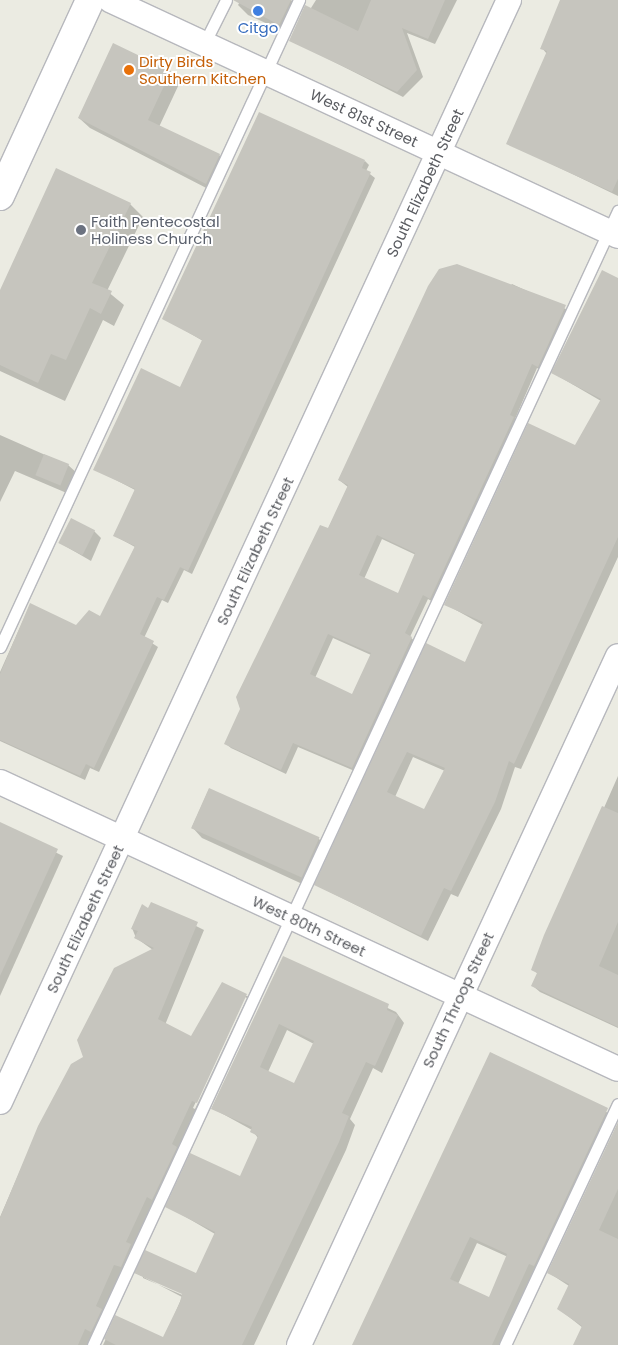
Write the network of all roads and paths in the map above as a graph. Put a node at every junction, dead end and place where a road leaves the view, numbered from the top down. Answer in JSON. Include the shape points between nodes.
{"nodes":[{"id":1,"x":90,"y":0,"type":"edge"},
{"id":2,"x":110,"y":0,"type":"edge"},
{"id":3,"x":226,"y":0,"type":"edge"},
{"id":4,"x":299,"y":0,"type":"edge"},
{"id":5,"x":509,"y":0,"type":"edge"},
{"id":6,"x":204,"y":44,"type":"junction"},
{"id":7,"x":266,"y":72,"type":"junction"},
{"id":8,"x":439,"y":153,"type":"junction"},
{"id":9,"x":0,"y":196,"type":"edge"},
{"id":10,"x":615,"y":226,"type":"edge"},
{"id":11,"x":0,"y":647,"type":"edge"},
{"id":12,"x":618,"y":656,"type":"edge"},
{"id":13,"x":0,"y":782,"type":"edge"},
{"id":14,"x":122,"y":839,"type":"junction"},
{"id":15,"x":291,"y":918,"type":"junction"},
{"id":16,"x":460,"y":996,"type":"junction"},
{"id":17,"x":618,"y":1070,"type":"edge"},
{"id":18,"x":0,"y":1102,"type":"edge"},
{"id":19,"x":618,"y":1104,"type":"edge"},
{"id":20,"x":93,"y":1345,"type":"edge"},
{"id":21,"x":299,"y":1345,"type":"edge"},
{"id":22,"x":505,"y":1345,"type":"edge"}],
"edges":[{"from":1,"to":9,"type":"street"},
{"from":2,"to":6,"type":"street","name":"West 81st Street"},
{"from":3,"to":6,"type":"lane"},
{"from":4,"to":7,"type":"lane"},
{"from":5,"to":8,"type":"street","name":"South Elizabeth Street"},
{"from":6,"to":7,"type":"street","name":"West 81st Street"},
{"from":7,"to":8,"type":"street","name":"West 81st Street"},
{"from":7,"to":11,"type":"lane"},
{"from":8,"to":10,"type":"street","name":"West 81st Street"},
{"from":8,"to":14,"type":"street","name":"South Elizabeth Street"},
{"from":10,"to":15,"type":"lane"},
{"from":12,"to":16,"type":"street","name":"South Throop Street"},
{"from":13,"to":14,"type":"street","name":"West 80th Street"},
{"from":14,"to":15,"type":"street","name":"West 80th Street"},
{"from":14,"to":18,"type":"street","name":"South Elizabeth Street"},
{"from":15,"to":16,"type":"street","name":"West 80th Street"},
{"from":15,"to":20,"type":"lane"},
{"from":16,"to":17,"type":"street","name":"West 80th Street"},
{"from":16,"to":21,"type":"street","name":"South Throop Street"},
{"from":19,"to":22,"type":"lane"}]}
